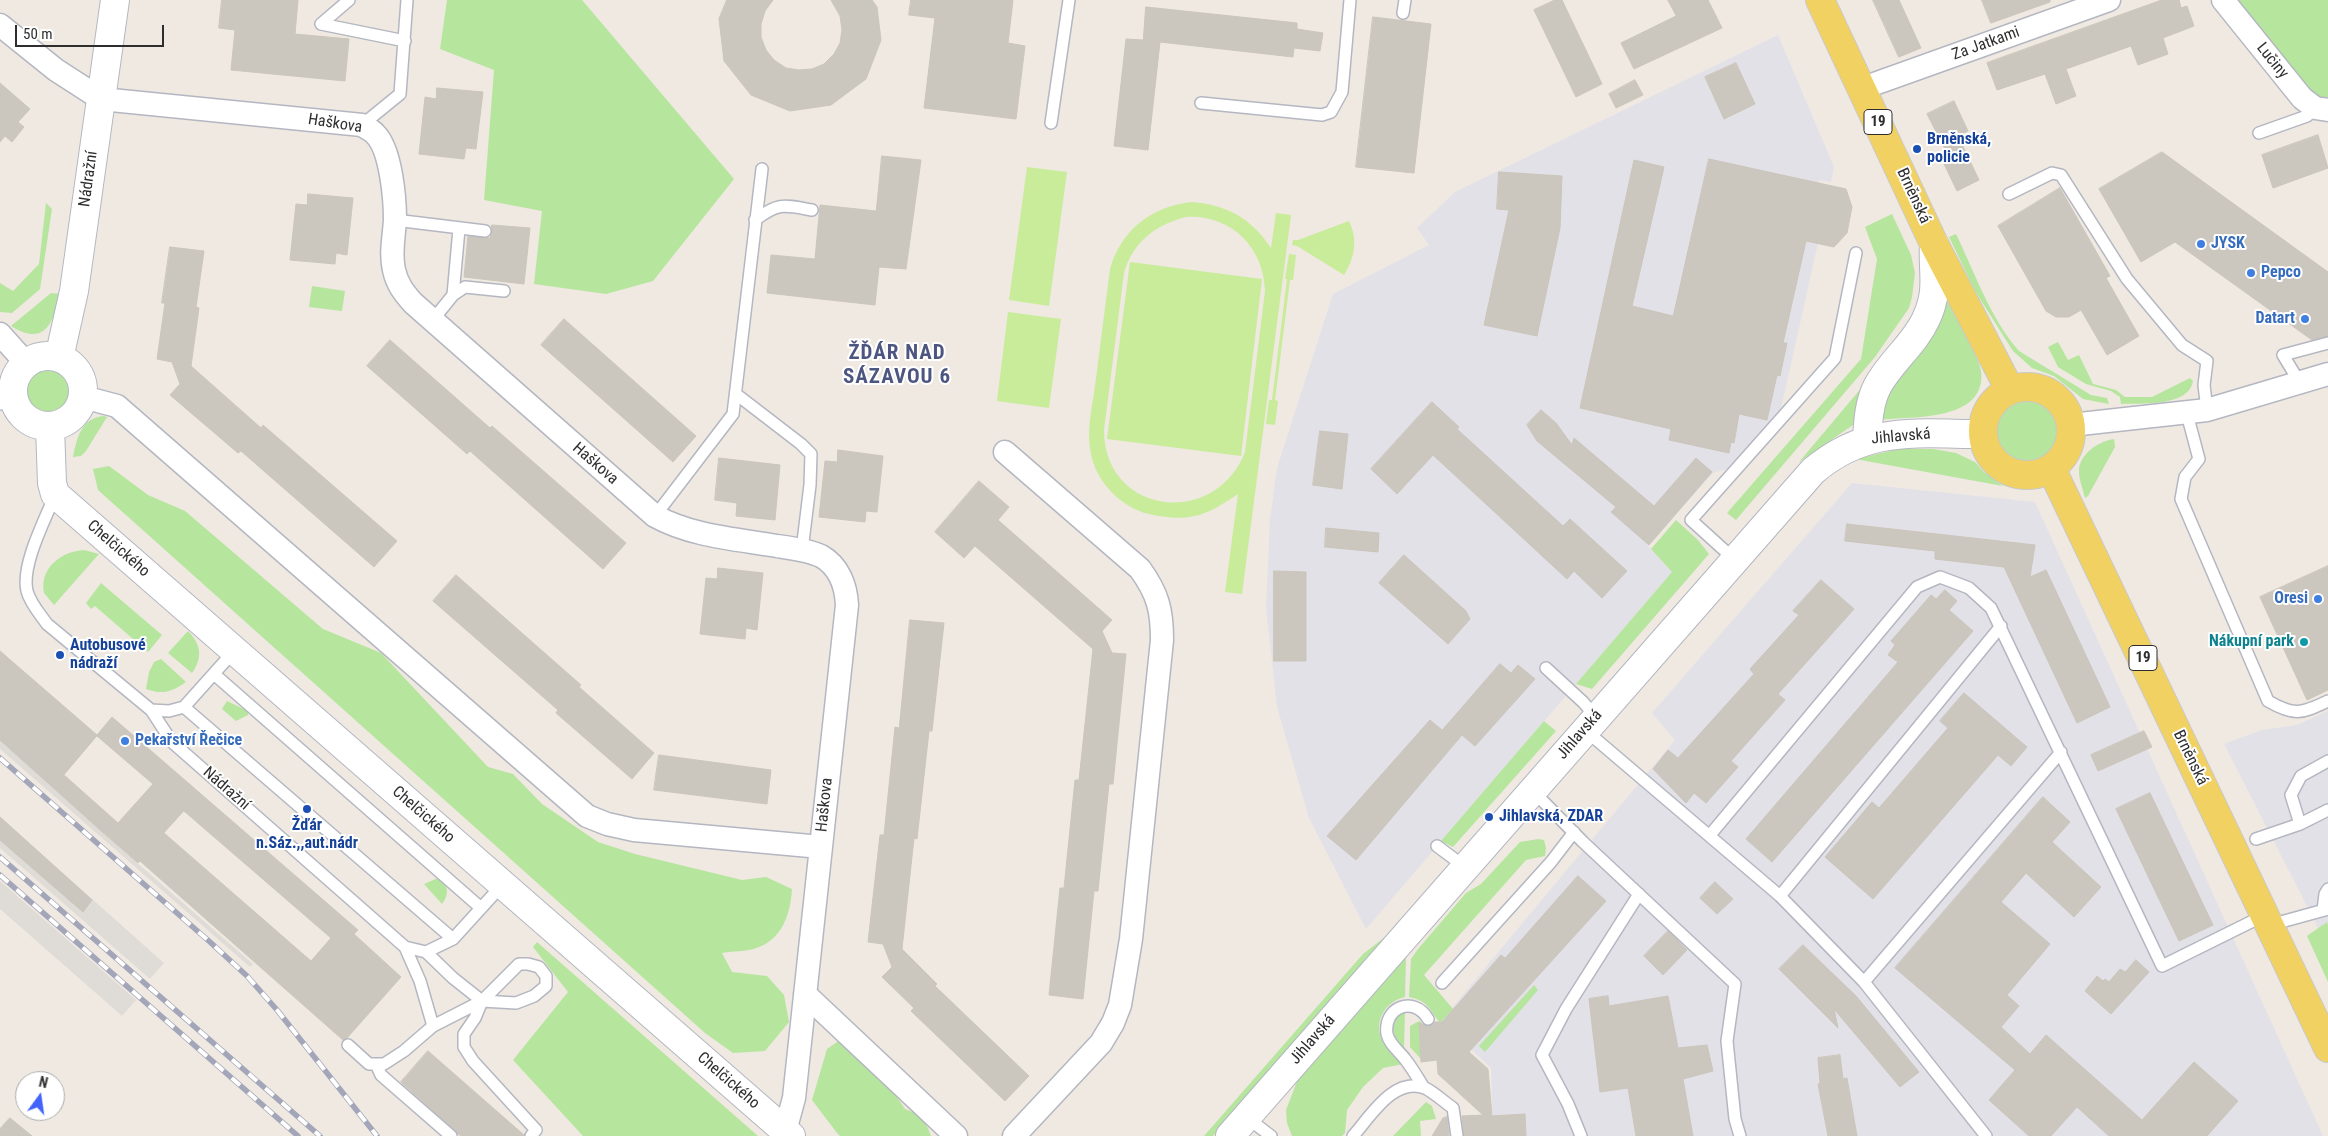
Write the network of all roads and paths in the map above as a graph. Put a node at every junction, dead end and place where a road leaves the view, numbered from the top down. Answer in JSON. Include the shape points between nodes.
{"nodes":[{"id":1,"x":115,"y":0,"type":"edge"},
{"id":2,"x":349,"y":0,"type":"edge"},
{"id":3,"x":407,"y":0,"type":"edge"},
{"id":4,"x":1068,"y":0,"type":"edge"},
{"id":5,"x":1350,"y":0,"type":"edge"},
{"id":6,"x":1405,"y":0,"type":"edge"},
{"id":7,"x":1820,"y":0,"type":"edge"},
{"id":8,"x":2109,"y":0,"type":"edge"},
{"id":9,"x":2223,"y":0,"type":"edge"},
{"id":10,"x":1403,"y":13,"type":"dead end"},
{"id":11,"x":0,"y":25,"type":"edge"},
{"id":12,"x":405,"y":41,"type":"junction"},
{"id":13,"x":1863,"y":88,"type":"junction"},
{"id":14,"x":101,"y":99,"type":"junction"},
{"id":15,"x":1201,"y":103,"type":"dead end"},
{"id":16,"x":2322,"y":109,"type":"edge"},
{"id":17,"x":1051,"y":123,"type":"dead end"},
{"id":18,"x":362,"y":125,"type":"junction"},
{"id":19,"x":2260,"y":133,"type":"dead end"},
{"id":20,"x":762,"y":169,"type":"dead end"},
{"id":21,"x":2009,"y":194,"type":"dead end"},
{"id":22,"x":812,"y":210,"type":"dead end"},
{"id":23,"x":395,"y":220,"type":"junction"},
{"id":24,"x":755,"y":220,"type":"junction"},
{"id":25,"x":459,"y":229,"type":"junction"},
{"id":26,"x":485,"y":231,"type":"dead end"},
{"id":27,"x":1934,"y":244,"type":"junction"},
{"id":28,"x":1856,"y":254,"type":"dead end"},
{"id":29,"x":504,"y":291,"type":"dead end"},
{"id":30,"x":453,"y":295,"type":"junction"},
{"id":31,"x":432,"y":321,"type":"junction"},
{"id":32,"x":0,"y":334,"type":"edge"},
{"id":33,"x":2328,"y":343,"type":"edge"},
{"id":34,"x":59,"y":358,"type":"junction"},
{"id":35,"x":26,"y":363,"type":"junction"},
{"id":36,"x":2328,"y":374,"type":"edge"},
{"id":37,"x":2300,"y":382,"type":"junction"},
{"id":38,"x":2010,"y":390,"type":"junction"},
{"id":39,"x":736,"y":394,"type":"junction"},
{"id":40,"x":83,"y":397,"type":"junction"},
{"id":41,"x":7,"y":402,"type":"edge"},
{"id":42,"x":2197,"y":412,"type":"junction"},
{"id":43,"x":50,"y":426,"type":"junction"},
{"id":44,"x":2071,"y":426,"type":"junction"},
{"id":45,"x":1983,"y":434,"type":"junction"},
{"id":46,"x":1867,"y":439,"type":"junction"},
{"id":47,"x":1005,"y":452,"type":"dead end"},
{"id":48,"x":2051,"y":468,"type":"junction"},
{"id":49,"x":56,"y":494,"type":"junction"},
{"id":50,"x":655,"y":516,"type":"junction"},
{"id":51,"x":802,"y":550,"type":"junction"},
{"id":52,"x":1734,"y":559,"type":"junction"},
{"id":53,"x":2001,"y":626,"type":"junction"},
{"id":54,"x":235,"y":650,"type":"junction"},
{"id":55,"x":1546,"y":668,"type":"dead end"},
{"id":56,"x":214,"y":674,"type":"junction"},
{"id":57,"x":2328,"y":701,"type":"edge"},
{"id":58,"x":184,"y":707,"type":"junction"},
{"id":59,"x":152,"y":710,"type":"junction"},
{"id":60,"x":1590,"y":723,"type":"junction"},
{"id":61,"x":2061,"y":752,"type":"junction"},
{"id":62,"x":2328,"y":761,"type":"edge"},
{"id":63,"x":1532,"y":790,"type":"junction"},
{"id":64,"x":2328,"y":810,"type":"edge"},
{"id":65,"x":2300,"y":824,"type":"junction"},
{"id":66,"x":1574,"y":832,"type":"junction"},
{"id":67,"x":1710,"y":835,"type":"junction"},
{"id":68,"x":2256,"y":839,"type":"dead end"},
{"id":69,"x":1437,"y":846,"type":"dead end"},
{"id":70,"x":821,"y":847,"type":"junction"},
{"id":71,"x":1464,"y":867,"type":"junction"},
{"id":72,"x":503,"y":884,"type":"junction"},
{"id":73,"x":2328,"y":889,"type":"edge"},
{"id":74,"x":1639,"y":894,"type":"junction"},
{"id":75,"x":1780,"y":896,"type":"junction"},
{"id":76,"x":481,"y":908,"type":"junction"},
{"id":77,"x":2326,"y":909,"type":"edge"},
{"id":78,"x":2267,"y":920,"type":"junction"},
{"id":79,"x":453,"y":940,"type":"junction"},
{"id":80,"x":405,"y":947,"type":"junction"},
{"id":81,"x":426,"y":952,"type":"junction"},
{"id":82,"x":1864,"y":982,"type":"junction"},
{"id":83,"x":1442,"y":983,"type":"dead end"},
{"id":84,"x":805,"y":994,"type":"junction"},
{"id":85,"x":482,"y":1001,"type":"junction"},
{"id":86,"x":1428,"y":1019,"type":"dead end"},
{"id":87,"x":433,"y":1026,"type":"junction"},
{"id":88,"x":348,"y":1045,"type":"dead end"},
{"id":89,"x":2328,"y":1048,"type":"edge"},
{"id":90,"x":376,"y":1064,"type":"junction"},
{"id":91,"x":1424,"y":1088,"type":"junction"},
{"id":92,"x":1238,"y":1126,"type":"edge"},
{"id":93,"x":788,"y":1133,"type":"edge"},
{"id":94,"x":451,"y":1136,"type":"edge"},
{"id":95,"x":531,"y":1136,"type":"edge"},
{"id":96,"x":956,"y":1136,"type":"edge"},
{"id":97,"x":1014,"y":1136,"type":"edge"},
{"id":98,"x":1271,"y":1136,"type":"edge"},
{"id":99,"x":1353,"y":1136,"type":"edge"},
{"id":100,"x":1457,"y":1136,"type":"edge"},
{"id":101,"x":1580,"y":1136,"type":"edge"},
{"id":102,"x":1740,"y":1136,"type":"edge"},
{"id":103,"x":1986,"y":1136,"type":"edge"}],
"edges":[{"from":1,"to":14,"type":"street","name":"Nádražní"},
{"from":2,"to":12,"type":"lane","via":[[321,24]]},
{"from":3,"to":12,"type":"lane"},
{"from":4,"to":17,"type":"lane"},
{"from":5,"to":15,"type":"lane","via":[[1342,92],[1331,112],[1322,116]]},
{"from":6,"to":10,"type":"lane"},
{"from":7,"to":13,"type":"main road","name":"Brněnská","number":"19"},
{"from":8,"to":13,"type":"street","name":"Za Jatkami"},
{"from":9,"to":16,"type":"street","name":"Lučiny","via":[[2302,98]]},
{"from":11,"to":14,"type":"street","via":[[56,70]]},
{"from":12,"to":18,"type":"lane","via":[[400,94]]},
{"from":13,"to":27,"type":"main road","name":"Brněnská","number":"19"},
{"from":14,"to":18,"type":"street","name":"Haškova"},
{"from":14,"to":34,"type":"street","name":"Nádražní","via":[[74,291]]},
{"from":16,"to":19,"type":"lane"},
{"from":18,"to":23,"type":"street","name":"Haškova","via":[[376,134],[382,146],[392,179]]},
{"from":20,"to":24,"type":"lane"},
{"from":21,"to":42,"type":"lane","via":[[2052,173],[2061,175],[2127,279],[2182,344],[2207,361]]},
{"from":22,"to":24,"type":"lane","via":[[784,205],[771,208]]},
{"from":23,"to":25,"type":"lane"},
{"from":23,"to":31,"type":"street","name":"Haškova","via":[[393,270],[399,287]]},
{"from":24,"to":39,"type":"lane"},
{"from":25,"to":26,"type":"lane"},
{"from":25,"to":30,"type":"lane"},
{"from":27,"to":38,"type":"main road","name":"Brněnská","number":"19"},
{"from":27,"to":46,"type":"street","via":[[1936,280],[1931,306],[1912,342],[1877,387],[1869,412]]},
{"from":28,"to":52,"type":"lane","via":[[1835,358],[1691,520]]},
{"from":29,"to":30,"type":"lane","via":[[465,286]]},
{"from":30,"to":31,"type":"lane"},
{"from":31,"to":50,"type":"street","name":"Haškova"},
{"from":32,"to":35,"type":"street"},
{"from":33,"to":37,"type":"lane","via":[[2283,356]]},
{"from":34,"to":35,"type":"street","via":[[42,356]]},
{"from":34,"to":40,"type":"street","via":[[78,373]]},
{"from":35,"to":41,"type":"street","via":[[14,380]]},
{"from":36,"to":37,"type":"street"},
{"from":37,"to":42,"type":"street"},
{"from":38,"to":44,"type":"main road","via":[[2028,387],[2049,393],[2062,404]]},
{"from":38,"to":45,"type":"main road","via":[[1992,405],[1985,418]]},
{"from":39,"to":50,"type":"lane","via":[[734,414]]},
{"from":39,"to":51,"type":"lane","via":[[811,454]]},
{"from":40,"to":43,"type":"street","via":[[72,417]]},
{"from":40,"to":70,"type":"street","via":[[117,406],[587,816],[634,830]]},
{"from":41,"to":43,"type":"street","via":[[30,422]]},
{"from":42,"to":44,"type":"street"},
{"from":42,"to":57,"type":"lane","via":[[2199,460],[2185,477],[2181,499],[2268,701],[2284,710],[2305,712]]},
{"from":43,"to":49,"type":"street","via":[[52,483]]},
{"from":44,"to":48,"type":"main road","via":[[2069,446]]},
{"from":45,"to":46,"type":"street","name":"Jihlavská","via":[[1912,434]]},
{"from":45,"to":48,"type":"main road","via":[[1991,456],[2005,469],[2030,475]]},
{"from":46,"to":52,"type":"street","name":"Jihlavská","via":[[1844,449],[1813,471]]},
{"from":47,"to":97,"type":"street","via":[[1140,569],[1156,594],[1162,618],[1131,939],[1120,1005],[1101,1044]]},
{"from":48,"to":78,"type":"main road","name":"Brněnská","number":"19"},
{"from":49,"to":54,"type":"street","name":"Chelčického"},
{"from":49,"to":59,"type":"lane","name":"Nádražní","via":[[32,556],[27,573],[27,591],[36,610],[48,624]]},
{"from":50,"to":51,"type":"street","name":"Haškova","via":[[689,530]]},
{"from":51,"to":70,"type":"street","name":"Haškova","via":[[822,557],[836,569],[846,589],[847,604]]},
{"from":52,"to":60,"type":"street","name":"Jihlavská"},
{"from":53,"to":61,"type":"lane"},
{"from":53,"to":67,"type":"lane","via":[[1991,608],[1969,588],[1940,577],[1917,587]]},
{"from":53,"to":75,"type":"lane"},
{"from":54,"to":56,"type":"lane"},
{"from":54,"to":72,"type":"street","name":"Chelčického"},
{"from":55,"to":60,"type":"lane","via":[[1584,702]]},
{"from":56,"to":58,"type":"lane"},
{"from":56,"to":76,"type":"lane"},
{"from":58,"to":59,"type":"lane","via":[[169,711]]},
{"from":58,"to":79,"type":"lane"},
{"from":59,"to":80,"type":"lane","name":"Nádražní","via":[[172,742]]},
{"from":60,"to":63,"type":"street","name":"Jihlavská"},
{"from":60,"to":67,"type":"lane"},
{"from":61,"to":78,"type":"lane","via":[[2162,966]]},
{"from":61,"to":82,"type":"lane"},
{"from":62,"to":65,"type":"lane","via":[[2301,776],[2291,795]]},
{"from":63,"to":66,"type":"lane"},
{"from":63,"to":71,"type":"street","name":"Jihlavská"},
{"from":64,"to":65,"type":"lane"},
{"from":65,"to":68,"type":"lane"},
{"from":66,"to":74,"type":"lane"},
{"from":66,"to":83,"type":"lane"},
{"from":67,"to":75,"type":"lane"},
{"from":69,"to":71,"type":"lane"},
{"from":70,"to":84,"type":"street","name":"Haškova"},
{"from":71,"to":92,"type":"street","name":"Jihlavská"},
{"from":72,"to":76,"type":"lane"},
{"from":72,"to":93,"type":"street","name":"Chelčického"},
{"from":73,"to":77,"type":"lane"},
{"from":74,"to":101,"type":"lane","via":[[1566,1009],[1542,1055],[1568,1104]]},
{"from":74,"to":102,"type":"lane","via":[[1735,984],[1727,1041],[1735,1119]]},
{"from":75,"to":82,"type":"lane"},
{"from":76,"to":79,"type":"lane"},
{"from":77,"to":78,"type":"lane"},
{"from":78,"to":89,"type":"main road","name":"Brněnská","number":"19"},
{"from":79,"to":81,"type":"lane"},
{"from":80,"to":81,"type":"lane","name":"Nádražní"},
{"from":80,"to":87,"type":"lane","via":[[420,981]]},
{"from":81,"to":85,"type":"lane"},
{"from":82,"to":103,"type":"lane"},
{"from":84,"to":93,"type":"street","name":"Haškova"},
{"from":84,"to":96,"type":"street"},
{"from":85,"to":85,"type":"lane","via":[[519,964],[538,967],[546,976],[546,986],[534,996],[516,1003]]},
{"from":85,"to":87,"type":"lane"},
{"from":85,"to":95,"type":"lane","via":[[464,1034],[464,1047],[536,1130]]},
{"from":86,"to":91,"type":"lane","via":[[1417,1007],[1403,1006],[1392,1014],[1387,1028],[1390,1042]]},
{"from":87,"to":90,"type":"lane","via":[[404,1052],[384,1064]]},
{"from":88,"to":90,"type":"lane","via":[[363,1060]]},
{"from":90,"to":94,"type":"lane","via":[[381,1076]]},
{"from":91,"to":99,"type":"lane","via":[[1401,1088],[1383,1102]]},
{"from":91,"to":100,"type":"lane","via":[[1453,1108]]},
{"from":92,"to":98,"type":"lane"}]}
